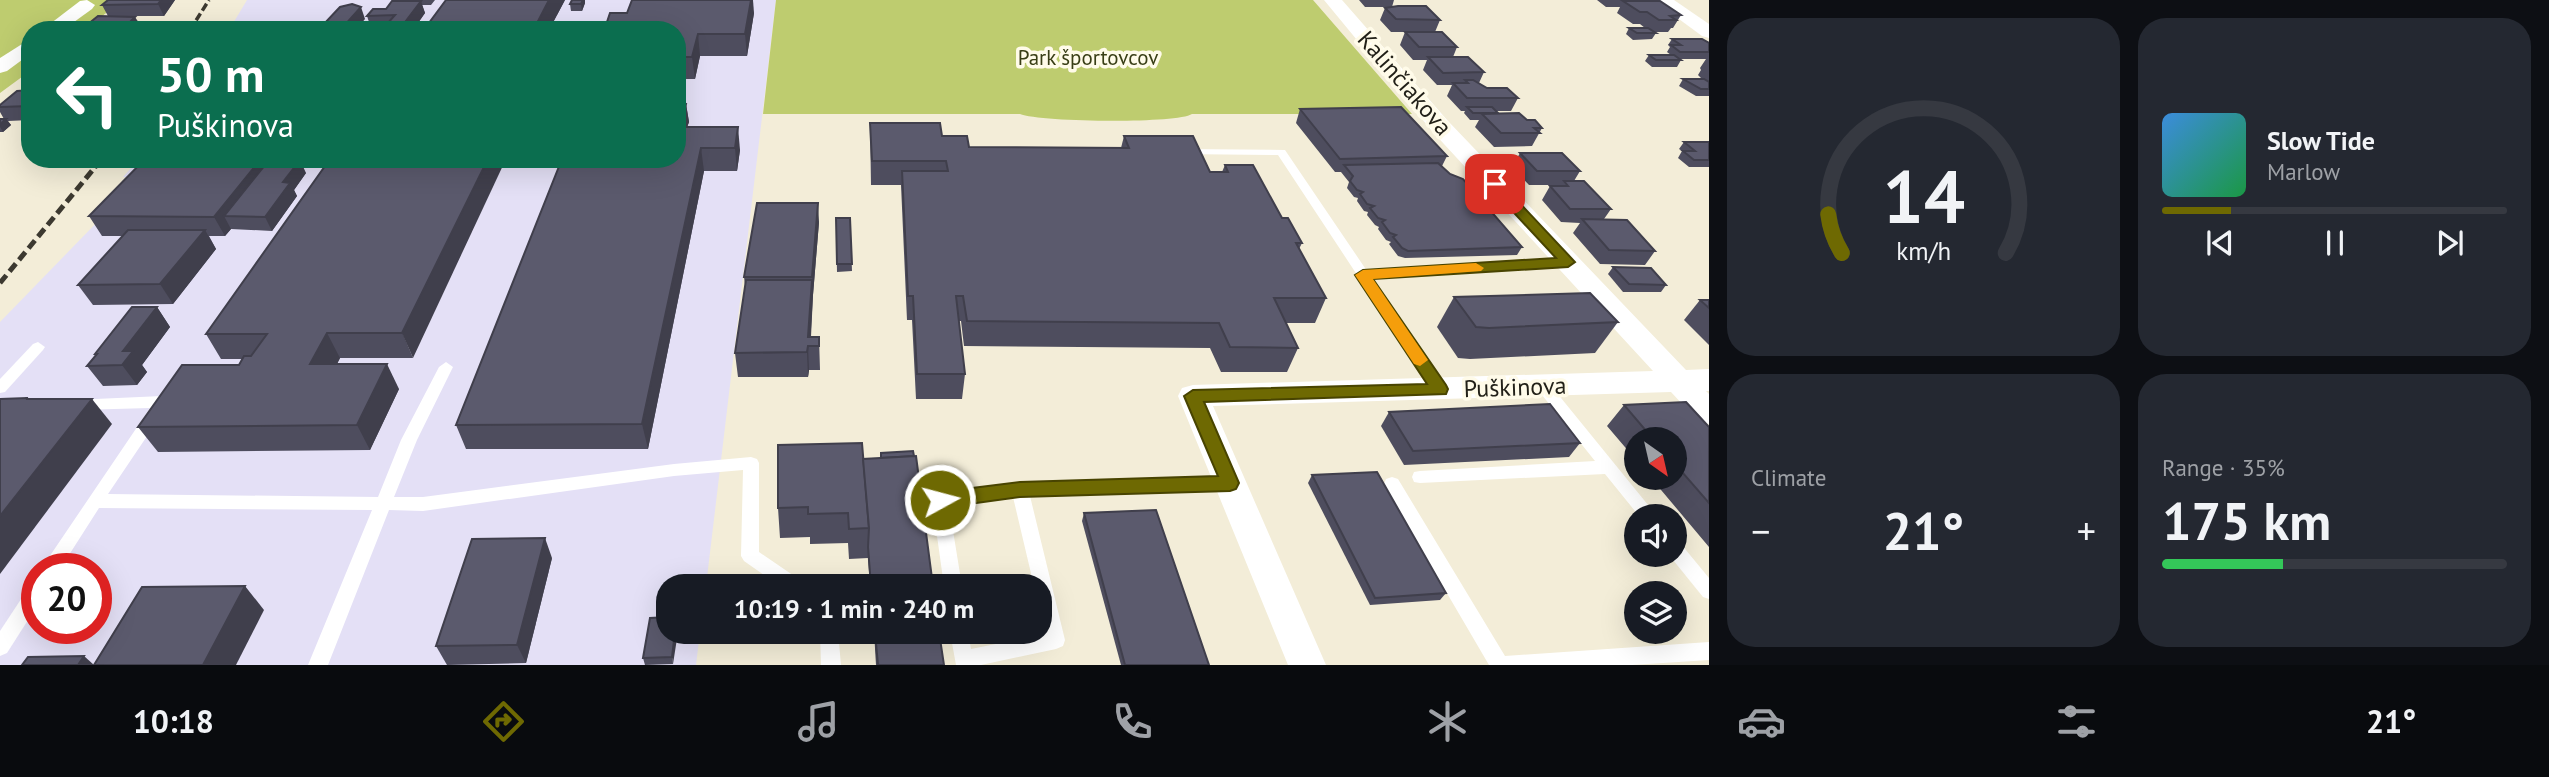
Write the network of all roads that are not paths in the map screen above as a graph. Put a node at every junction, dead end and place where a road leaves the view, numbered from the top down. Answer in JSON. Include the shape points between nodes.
{"nodes":[{"id":1,"x":1333,"y":0,"type":"edge"},
{"id":2,"x":1662,"y":0,"type":"edge"},
{"id":3,"x":86,"y":5,"type":"dead end"},
{"id":4,"x":64,"y":21,"type":"edge"},
{"id":5,"x":1709,"y":32,"type":"edge"},
{"id":6,"x":21,"y":52,"type":"edge"},
{"id":7,"x":0,"y":67,"type":"edge"},
{"id":8,"x":1170,"y":152,"type":"edge"},
{"id":9,"x":1568,"y":262,"type":"junction"},
{"id":10,"x":1363,"y":275,"type":"junction"},
{"id":11,"x":38,"y":346,"type":"dead end"},
{"id":12,"x":446,"y":366,"type":"dead end"},
{"id":13,"x":1709,"y":380,"type":"edge"},
{"id":14,"x":1677,"y":381,"type":"junction"},
{"id":15,"x":1543,"y":386,"type":"junction"},
{"id":16,"x":0,"y":388,"type":"edge"},
{"id":17,"x":1440,"y":389,"type":"junction"},
{"id":18,"x":68,"y":404,"type":"edge"},
{"id":19,"x":1709,"y":413,"type":"edge"},
{"id":20,"x":1609,"y":467,"type":"junction"},
{"id":21,"x":1420,"y":477,"type":"dead end"},
{"id":22,"x":1230,"y":483,"type":"junction"},
{"id":23,"x":1392,"y":484,"type":"dead end"},
{"id":24,"x":1020,"y":490,"type":"junction"},
{"id":25,"x":94,"y":501,"type":"junction"},
{"id":26,"x":384,"y":504,"type":"junction"},
{"id":27,"x":1638,"y":504,"type":"edge"},
{"id":28,"x":60,"y":553,"type":"edge"},
{"id":29,"x":1687,"y":564,"type":"edge"},
{"id":30,"x":776,"y":574,"type":"edge"},
{"id":31,"x":951,"y":574,"type":"edge"},
{"id":32,"x":1040,"y":574,"type":"edge"},
{"id":33,"x":1709,"y":591,"type":"edge"},
{"id":34,"x":21,"y":615,"type":"edge"},
{"id":35,"x":1052,"y":623,"type":"edge"},
{"id":36,"x":1052,"y":641,"type":"edge"},
{"id":37,"x":830,"y":644,"type":"edge"},
{"id":38,"x":961,"y":644,"type":"edge"},
{"id":39,"x":1037,"y":644,"type":"edge"},
{"id":40,"x":0,"y":647,"type":"edge"},
{"id":41,"x":1709,"y":651,"type":"edge"},
{"id":42,"x":318,"y":665,"type":"edge"},
{"id":43,"x":831,"y":665,"type":"edge"},
{"id":44,"x":1307,"y":665,"type":"edge"},
{"id":45,"x":1499,"y":665,"type":"edge"}],
"edges":[{"from":1,"to":9,"type":"street","name":"Kalinčiakova","via":[[1440,125]]},
{"from":2,"to":5,"type":"street"},
{"from":3,"to":4,"type":"street"},
{"from":6,"to":7,"type":"street"},
{"from":8,"to":10,"type":"lane","via":[[1280,152]]},
{"from":9,"to":10,"type":"lane"},
{"from":9,"to":14,"type":"street","name":"Kalinčiakova"},
{"from":10,"to":17,"type":"lane"},
{"from":11,"to":16,"type":"lane"},
{"from":12,"to":26,"type":"lane"},
{"from":13,"to":14,"type":"street","name":"Puškinova"},
{"from":14,"to":15,"type":"street","name":"Puškinova"},
{"from":14,"to":19,"type":"street","name":"Kalinčiakova"},
{"from":15,"to":17,"type":"street","name":"Puškinova"},
{"from":15,"to":20,"type":"lane"},
{"from":17,"to":22,"type":"street","name":"Puškinova","via":[[1193,396]]},
{"from":18,"to":25,"type":"lane","via":[[162,402]]},
{"from":20,"to":21,"type":"lane"},
{"from":20,"to":27,"type":"lane"},
{"from":22,"to":24,"type":"lane"},
{"from":22,"to":44,"type":"street","name":"Puškinova"},
{"from":23,"to":45,"type":"lane"},
{"from":24,"to":31,"type":"lane","via":[[940,500]]},
{"from":24,"to":32,"type":"lane"},
{"from":25,"to":26,"type":"lane"},
{"from":25,"to":28,"type":"lane"},
{"from":26,"to":30,"type":"lane","via":[[423,504],[751,463],[750,556]]},
{"from":26,"to":42,"type":"lane"},
{"from":29,"to":33,"type":"lane"},
{"from":34,"to":40,"type":"lane"},
{"from":35,"to":36,"type":"lane","via":[[1056,640]]},
{"from":37,"to":43,"type":"lane"},
{"from":38,"to":39,"type":"lane","via":[[963,660]]},
{"from":41,"to":45,"type":"lane"}]}
